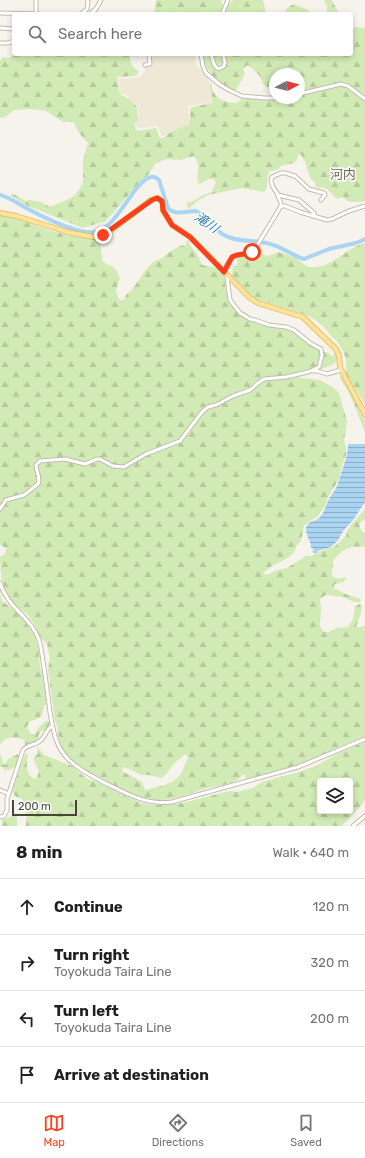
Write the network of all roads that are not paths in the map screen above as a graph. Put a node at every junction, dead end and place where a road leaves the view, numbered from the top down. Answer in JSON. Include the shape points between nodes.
{"nodes":[{"id":1,"x":36,"y":0,"type":"edge"},
{"id":2,"x":88,"y":0,"type":"edge"},
{"id":3,"x":102,"y":0,"type":"edge"},
{"id":4,"x":228,"y":0,"type":"edge"},
{"id":5,"x":37,"y":12,"type":"edge"},
{"id":6,"x":84,"y":12,"type":"edge"},
{"id":7,"x":92,"y":12,"type":"edge"},
{"id":8,"x":223,"y":12,"type":"edge"},
{"id":9,"x":0,"y":13,"type":"edge"},
{"id":10,"x":12,"y":13,"type":"edge"},
{"id":11,"x":0,"y":28,"type":"edge"},
{"id":12,"x":12,"y":28,"type":"edge"},
{"id":13,"x":12,"y":42,"type":"edge"},
{"id":14,"x":0,"y":43,"type":"edge"},
{"id":15,"x":149,"y":56,"type":"edge"},
{"id":16,"x":201,"y":56,"type":"edge"},
{"id":17,"x":212,"y":56,"type":"edge"},
{"id":18,"x":223,"y":56,"type":"edge"},
{"id":19,"x":145,"y":65,"type":"dead end"},
{"id":20,"x":305,"y":93,"type":"edge"},
{"id":21,"x":269,"y":98,"type":"edge"},
{"id":22,"x":365,"y":99,"type":"edge"},
{"id":23,"x":278,"y":195,"type":"junction"},
{"id":24,"x":321,"y":200,"type":"dead end"},
{"id":25,"x":282,"y":206,"type":"junction"},
{"id":26,"x":365,"y":206,"type":"edge"},
{"id":27,"x":0,"y":213,"type":"edge"},
{"id":28,"x":314,"y":216,"type":"junction"},
{"id":29,"x":226,"y":274,"type":"junction"},
{"id":30,"x":341,"y":370,"type":"junction"},
{"id":31,"x":311,"y":371,"type":"junction"},
{"id":32,"x":365,"y":414,"type":"edge"},
{"id":33,"x":0,"y":509,"type":"edge"},
{"id":34,"x":0,"y":584,"type":"edge"},
{"id":35,"x":52,"y":726,"type":"junction"},
{"id":36,"x":365,"y":739,"type":"edge"},
{"id":37,"x":0,"y":790,"type":"edge"},
{"id":38,"x":9,"y":794,"type":"junction"},
{"id":39,"x":365,"y":816,"type":"edge"},
{"id":40,"x":0,"y":817,"type":"edge"},
{"id":41,"x":354,"y":826,"type":"edge"}],
"edges":[{"from":1,"to":5,"type":"street"},
{"from":2,"to":6,"type":"street","via":[[88,9]]},
{"from":3,"to":7,"type":"street"},
{"from":4,"to":8,"type":"street"},
{"from":9,"to":10,"type":"street"},
{"from":11,"to":12,"type":"street"},
{"from":13,"to":14,"type":"street"},
{"from":15,"to":19,"type":"street","via":[[150,64]]},
{"from":16,"to":21,"type":"street","via":[[206,72],[226,88],[242,96]]},
{"from":17,"to":18,"type":"street","via":[[216,67],[220,69],[225,63]]},
{"from":20,"to":22,"type":"street","via":[[341,84],[348,86]]},
{"from":23,"to":24,"type":"street","via":[[271,184],[271,179],[285,173],[296,176],[309,189],[324,193]]},
{"from":23,"to":25,"type":"street"},
{"from":23,"to":28,"type":"street","via":[[299,200],[314,213]]},
{"from":25,"to":28,"type":"street"},
{"from":25,"to":29,"type":"street","via":[[258,245],[250,253],[232,257]]},
{"from":26,"to":28,"type":"street","via":[[330,220]]},
{"from":27,"to":29,"type":"main road","via":[[94,237],[106,234],[157,198],[162,201],[163,210],[172,225],[190,237]]},
{"from":29,"to":30,"type":"main road","via":[[253,300],[306,319],[336,348]]},
{"from":29,"to":31,"type":"street","via":[[230,300],[240,313],[250,319],[294,330],[321,349],[319,367]]},
{"from":30,"to":31,"type":"street","via":[[327,374]]},
{"from":30,"to":32,"type":"main road"},
{"from":31,"to":33,"type":"street","via":[[264,379],[250,390],[208,407],[180,441],[146,454],[124,467],[113,466],[100,459],[85,464],[65,459],[40,461],[36,465],[38,484],[24,495],[6,500]]},
{"from":34,"to":35,"type":"street","via":[[9,601],[32,626],[39,640]]},
{"from":35,"to":36,"type":"street","via":[[63,754],[76,767],[130,796],[159,803],[179,800],[298,767]]},
{"from":35,"to":38,"type":"street","via":[[40,742],[23,750]]},
{"from":37,"to":38,"type":"street"},
{"from":38,"to":40,"type":"street","via":[[4,816]]},
{"from":39,"to":41,"type":"street"}]}
